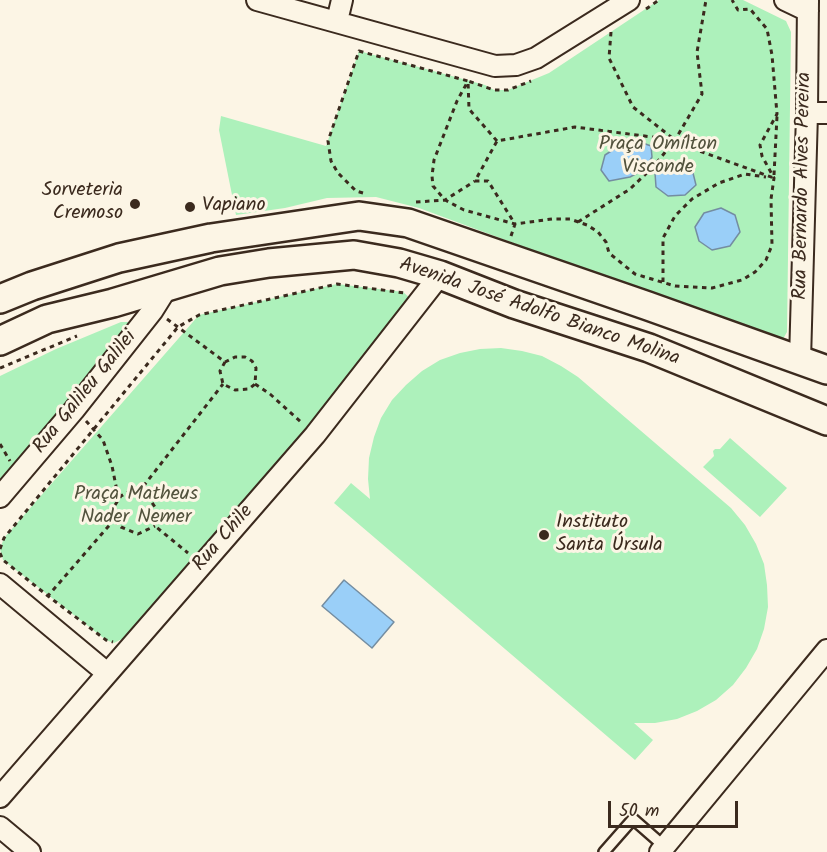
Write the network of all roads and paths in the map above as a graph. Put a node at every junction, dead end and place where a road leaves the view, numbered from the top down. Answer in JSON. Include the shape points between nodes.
{"nodes":[{"id":1,"x":257,"y":0,"type":"edge"},
{"id":2,"x":342,"y":0,"type":"edge"},
{"id":3,"x":629,"y":0,"type":"edge"},
{"id":4,"x":706,"y":0,"type":"edge"},
{"id":5,"x":732,"y":0,"type":"edge"},
{"id":6,"x":785,"y":0,"type":"edge"},
{"id":7,"x":808,"y":6,"type":"edge"},
{"id":8,"x":337,"y":21,"type":"junction"},
{"id":9,"x":611,"y":32,"type":"dead end"},
{"id":10,"x":468,"y":81,"type":"junction"},
{"id":11,"x":807,"y":113,"type":"junction"},
{"id":12,"x":827,"y":113,"type":"edge"},
{"id":13,"x":777,"y":114,"type":"junction"},
{"id":14,"x":675,"y":140,"type":"junction"},
{"id":15,"x":497,"y":141,"type":"junction"},
{"id":16,"x":774,"y":178,"type":"junction"},
{"id":17,"x":475,"y":181,"type":"junction"},
{"id":18,"x":372,"y":195,"type":"dead end"},
{"id":19,"x":445,"y":200,"type":"junction"},
{"id":20,"x":411,"y":203,"type":"dead end"},
{"id":21,"x":578,"y":222,"type":"junction"},
{"id":22,"x":515,"y":224,"type":"junction"},
{"id":23,"x":440,"y":275,"type":"junction"},
{"id":24,"x":663,"y":282,"type":"junction"},
{"id":25,"x":32,"y":286,"type":"junction"},
{"id":26,"x":168,"y":286,"type":"junction"},
{"id":27,"x":0,"y":299,"type":"edge"},
{"id":28,"x":411,"y":299,"type":"dead end"},
{"id":29,"x":153,"y":310,"type":"junction"},
{"id":30,"x":661,"y":311,"type":"junction"},
{"id":31,"x":47,"y":320,"type":"junction"},
{"id":32,"x":178,"y":327,"type":"junction"},
{"id":33,"x":87,"y":332,"type":"dead end"},
{"id":34,"x":0,"y":341,"type":"edge"},
{"id":35,"x":649,"y":348,"type":"junction"},
{"id":36,"x":800,"y":360,"type":"junction"},
{"id":37,"x":225,"y":362,"type":"junction"},
{"id":38,"x":0,"y":368,"type":"edge"},
{"id":39,"x":827,"y":370,"type":"edge"},
{"id":40,"x":223,"y":384,"type":"junction"},
{"id":41,"x":255,"y":384,"type":"junction"},
{"id":42,"x":74,"y":410,"type":"junction"},
{"id":43,"x":827,"y":421,"type":"edge"},
{"id":44,"x":95,"y":429,"type":"junction"},
{"id":45,"x":315,"y":435,"type":"junction"},
{"id":46,"x":0,"y":444,"type":"edge"},
{"id":47,"x":16,"y":467,"type":"dead end"},
{"id":48,"x":142,"y":488,"type":"junction"},
{"id":49,"x":121,"y":496,"type":"junction"},
{"id":50,"x":0,"y":497,"type":"edge"},
{"id":51,"x":113,"y":521,"type":"junction"},
{"id":52,"x":155,"y":526,"type":"junction"},
{"id":53,"x":0,"y":551,"type":"edge"},
{"id":54,"x":202,"y":564,"type":"junction"},
{"id":55,"x":0,"y":584,"type":"edge"},
{"id":56,"x":48,"y":596,"type":"junction"},
{"id":57,"x":33,"y":613,"type":"junction"},
{"id":58,"x":114,"y":643,"type":"dead end"},
{"id":59,"x":827,"y":650,"type":"edge"},
{"id":60,"x":107,"y":673,"type":"junction"},
{"id":61,"x":0,"y":797,"type":"edge"},
{"id":62,"x":0,"y":827,"type":"edge"},
{"id":63,"x":663,"y":849,"type":"edge"},
{"id":64,"x":30,"y":852,"type":"edge"},
{"id":65,"x":604,"y":852,"type":"edge"}],
"edges":[{"from":1,"to":8,"type":"street"},
{"from":2,"to":8,"type":"street"},
{"from":3,"to":8,"type":"street","via":[[536,58],[516,65],[495,66]]},
{"from":4,"to":14,"type":"path","via":[[697,52],[702,94]]},
{"from":5,"to":13,"type":"path","via":[[738,10],[750,9],[767,29]]},
{"from":6,"to":7,"type":"street","name":"Rua Bernardo Alves Pereira"},
{"from":7,"to":11,"type":"street","name":"Rua Bernardo Alves Pereira"},
{"from":9,"to":14,"type":"path","via":[[609,58],[633,107]]},
{"from":10,"to":15,"type":"path","via":[[469,110]]},
{"from":10,"to":18,"type":"path","via":[[358,51],[328,141],[331,161],[338,173],[356,191]]},
{"from":10,"to":19,"type":"path","via":[[434,160],[433,186]]},
{"from":11,"to":12,"type":"street"},
{"from":11,"to":36,"type":"street","name":"Rua Bernardo Alves Pereira"},
{"from":13,"to":16,"type":"path"},
{"from":13,"to":16,"type":"path","via":[[760,145]]},
{"from":14,"to":15,"type":"path","via":[[575,127]]},
{"from":14,"to":16,"type":"path"},
{"from":14,"to":21,"type":"path","via":[[630,189]]},
{"from":15,"to":17,"type":"path"},
{"from":16,"to":24,"type":"path","via":[[745,174],[692,199],[675,216],[663,238]]},
{"from":16,"to":24,"type":"path","via":[[772,244],[766,260],[755,272],[712,288]]},
{"from":17,"to":19,"type":"path"},
{"from":17,"to":22,"type":"path","via":[[488,181]]},
{"from":19,"to":20,"type":"path"},
{"from":19,"to":22,"type":"path","via":[[464,210]]},
{"from":21,"to":22,"type":"path","via":[[552,219]]},
{"from":21,"to":24,"type":"path","via":[[598,232],[609,253],[635,274]]},
{"from":23,"to":26,"type":"main road","name":"Avenida José Adolfo Bianco Molina","via":[[354,255],[220,271]]},
{"from":23,"to":35,"type":"main road","name":"Avenida José Adolfo Bianco Molina"},
{"from":23,"to":45,"type":"street","name":"Rua Chile"},
{"from":25,"to":27,"type":"main road"},
{"from":25,"to":30,"type":"main road","via":[[119,258],[359,216],[408,223]]},
{"from":25,"to":31,"type":"main road"},
{"from":26,"to":29,"type":"street","name":"Rua Galileu Galilei"},
{"from":26,"to":31,"type":"main road","name":"Avenida José Adolfo Bianco Molina"},
{"from":28,"to":32,"type":"path","via":[[403,292],[337,284],[199,315]]},
{"from":29,"to":32,"type":"path"},
{"from":29,"to":42,"type":"street","name":"Rua Galileu Galilei"},
{"from":30,"to":35,"type":"main road"},
{"from":30,"to":36,"type":"main road"},
{"from":31,"to":34,"type":"main road","name":"Avenida José Adolfo Bianco Molina"},
{"from":32,"to":37,"type":"path"},
{"from":32,"to":44,"type":"path"},
{"from":33,"to":38,"type":"path"},
{"from":35,"to":43,"type":"main road","name":"Avenida José Adolfo Bianco Molina"},
{"from":36,"to":39,"type":"main road"},
{"from":37,"to":40,"type":"path","via":[[220,371]]},
{"from":37,"to":41,"type":"path","via":[[235,357],[252,361],[256,368]]},
{"from":40,"to":41,"type":"path","via":[[235,390],[249,389]]},
{"from":40,"to":48,"type":"path"},
{"from":41,"to":45,"type":"path"},
{"from":42,"to":44,"type":"path"},
{"from":42,"to":50,"type":"street","name":"Rua Galileu Galilei"},
{"from":44,"to":49,"type":"path","via":[[103,440]]},
{"from":44,"to":53,"type":"path","via":[[4,538]]},
{"from":45,"to":54,"type":"street","name":"Rua Chile"},
{"from":46,"to":47,"type":"path"},
{"from":48,"to":49,"type":"path"},
{"from":48,"to":52,"type":"path","via":[[155,507]]},
{"from":49,"to":51,"type":"path","via":[[113,508]]},
{"from":51,"to":52,"type":"path","via":[[138,534]]},
{"from":51,"to":56,"type":"path"},
{"from":52,"to":54,"type":"path"},
{"from":53,"to":56,"type":"path","via":[[3,560]]},
{"from":54,"to":60,"type":"street","name":"Rua Chile"},
{"from":55,"to":57,"type":"street"},
{"from":56,"to":57,"type":"path"},
{"from":56,"to":58,"type":"path"},
{"from":57,"to":60,"type":"street"},
{"from":59,"to":63,"type":"street"},
{"from":60,"to":61,"type":"street","name":"Rua Chile"},
{"from":62,"to":64,"type":"street"},
{"from":63,"to":65,"type":"lane","via":[[633,819]]}]}
